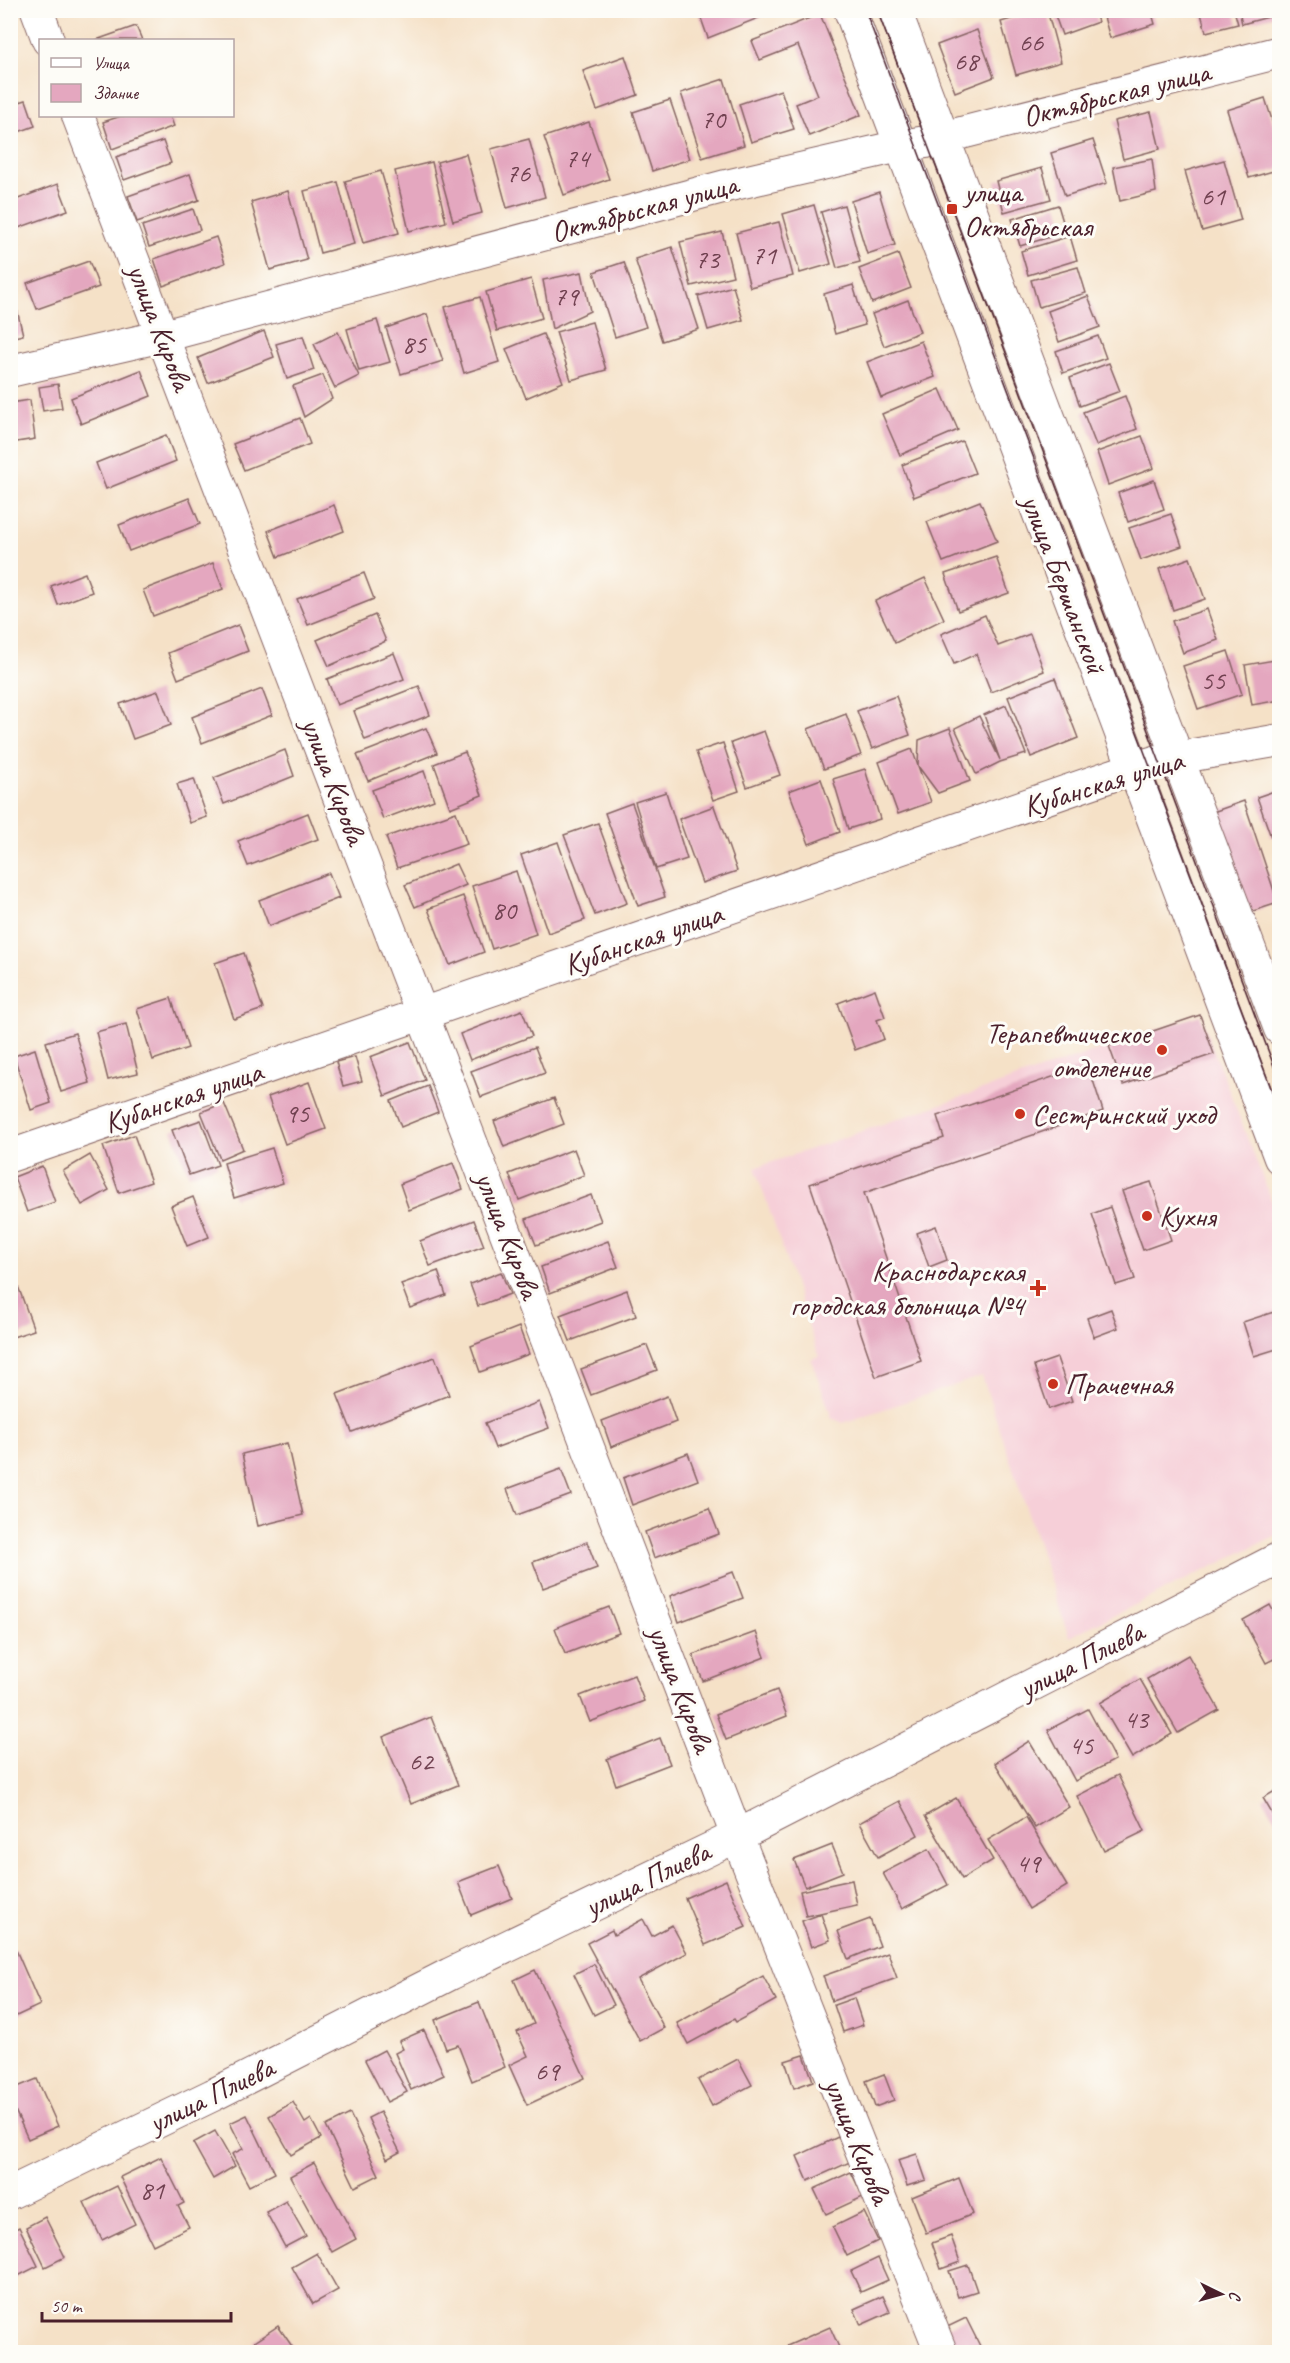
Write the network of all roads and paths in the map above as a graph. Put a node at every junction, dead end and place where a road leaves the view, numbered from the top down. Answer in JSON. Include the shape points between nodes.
{"nodes":[{"id":1,"x":37,"y":10,"type":"edge"},
{"id":2,"x":850,"y":10,"type":"edge"},
{"id":3,"x":894,"y":10,"type":"edge"},
{"id":4,"x":48,"y":39,"type":"edge"},
{"id":5,"x":1280,"y":52,"type":"edge"},
{"id":6,"x":78,"y":117,"type":"edge"},
{"id":7,"x":943,"y":137,"type":"junction"},
{"id":8,"x":900,"y":146,"type":"junction"},
{"id":9,"x":164,"y":336,"type":"junction"},
{"id":10,"x":10,"y":370,"type":"edge"},
{"id":11,"x":1280,"y":740,"type":"edge"},
{"id":12,"x":1177,"y":757,"type":"junction"},
{"id":13,"x":1134,"y":768,"type":"junction"},
{"id":14,"x":424,"y":1015,"type":"junction"},
{"id":15,"x":1280,"y":1029,"type":"edge"},
{"id":16,"x":10,"y":1156,"type":"edge"},
{"id":17,"x":1280,"y":1158,"type":"edge"},
{"id":18,"x":1280,"y":1558,"type":"edge"},
{"id":19,"x":737,"y":1836,"type":"junction"},
{"id":20,"x":10,"y":2193,"type":"edge"},
{"id":21,"x":941,"y":2352,"type":"edge"}],
"edges":[{"from":1,"to":4,"type":"street"},
{"from":2,"to":8,"type":"street","name":"улица Бершанской"},
{"from":3,"to":7,"type":"street","name":"улица Бершанской"},
{"from":5,"to":7,"type":"street","name":"Октябрьская улица"},
{"from":6,"to":9,"type":"street","name":"улица Кирова"},
{"from":7,"to":8,"type":"street","name":"Октябрьская улица"},
{"from":7,"to":12,"type":"street","name":"улица Бершанской"},
{"from":8,"to":9,"type":"street","name":"Октябрьская улица","via":[[726,186]]},
{"from":8,"to":13,"type":"street","name":"улица Бершанской"},
{"from":9,"to":10,"type":"street","name":"Октябрьская улица"},
{"from":9,"to":14,"type":"street","name":"улица Кирова"},
{"from":11,"to":12,"type":"street","name":"Кубанская улица"},
{"from":12,"to":13,"type":"street","name":"Кубанская улица"},
{"from":12,"to":15,"type":"street","name":"улица Бершанской"},
{"from":13,"to":14,"type":"street","name":"Кубанская улица"},
{"from":13,"to":17,"type":"street","name":"улица Бершанской"},
{"from":14,"to":16,"type":"street","name":"Кубанская улица"},
{"from":14,"to":19,"type":"street","name":"улица Кирова"},
{"from":18,"to":19,"type":"street","name":"улица Плиева"},
{"from":19,"to":20,"type":"street","name":"улица Плиева"},
{"from":19,"to":21,"type":"street","name":"улица Кирова"}]}
